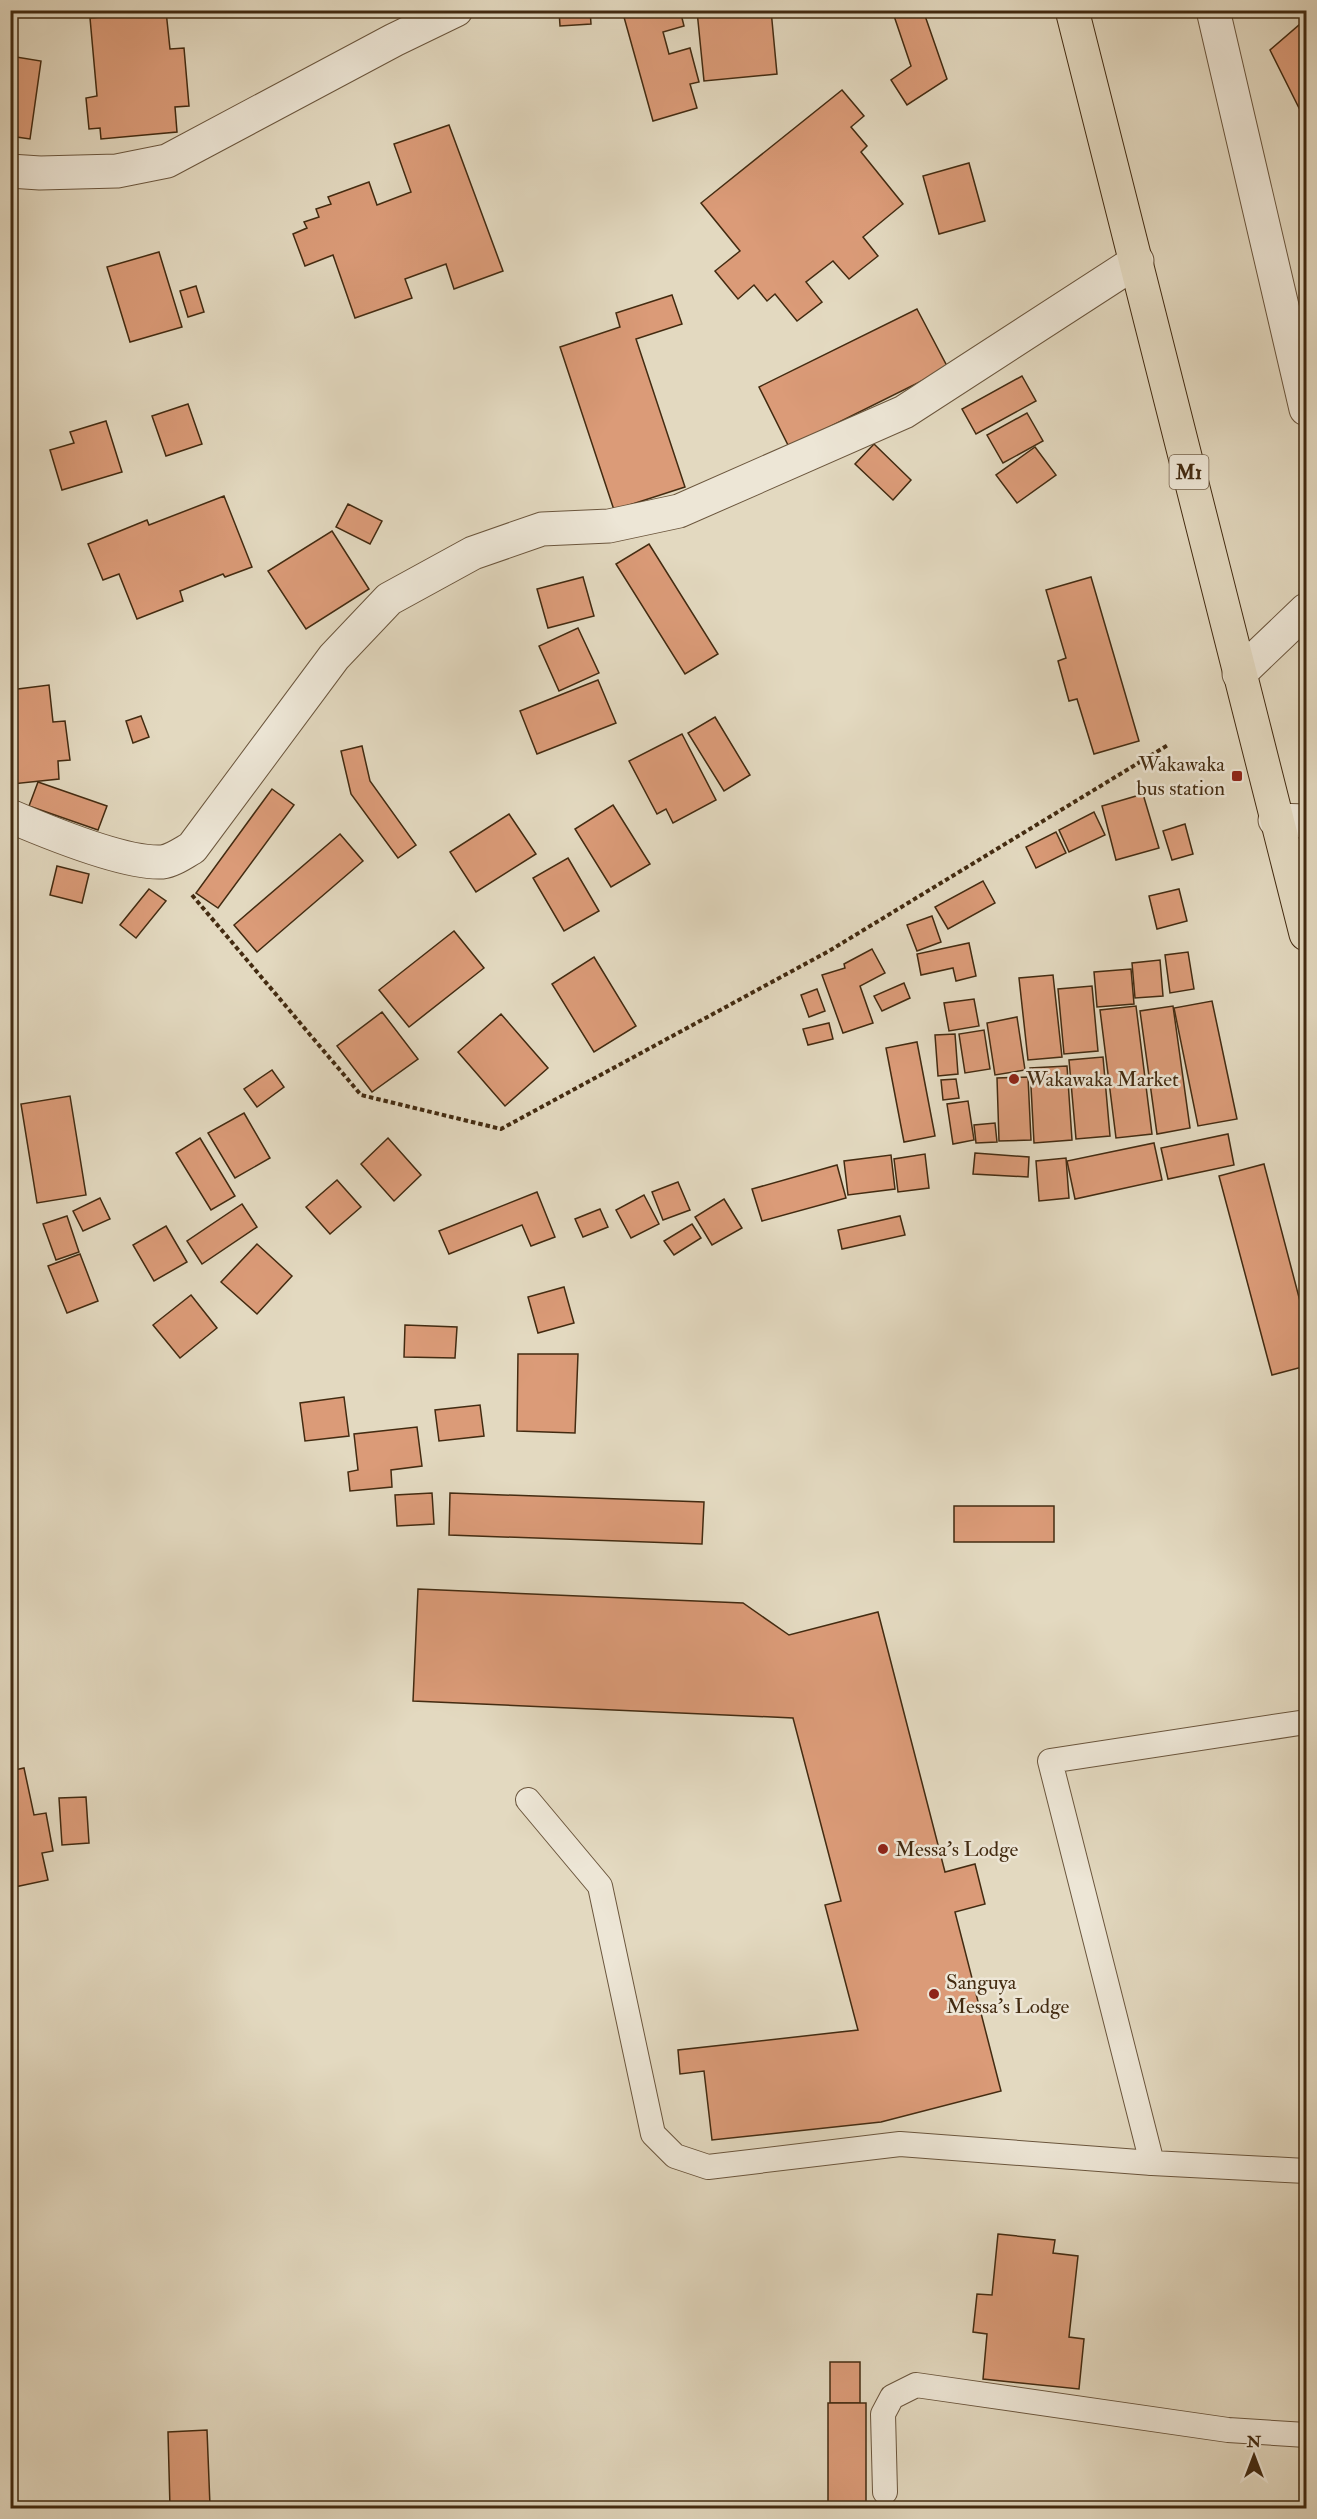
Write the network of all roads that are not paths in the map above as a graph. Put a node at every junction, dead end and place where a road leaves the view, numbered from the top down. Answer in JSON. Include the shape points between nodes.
{"nodes":[{"id":1,"x":456,"y":10,"type":"edge"},
{"id":2,"x":1072,"y":10,"type":"edge"},
{"id":3,"x":1213,"y":10,"type":"edge"},
{"id":4,"x":10,"y":171,"type":"edge"},
{"id":5,"x":1137,"y":261,"type":"junction"},
{"id":6,"x":1306,"y":409,"type":"edge"},
{"id":7,"x":1306,"y":610,"type":"edge"},
{"id":8,"x":1239,"y":674,"type":"junction"},
{"id":9,"x":10,"y":816,"type":"edge"},
{"id":10,"x":1291,"y":820,"type":"edge"},
{"id":11,"x":1306,"y":934,"type":"edge"},
{"id":12,"x":1306,"y":1722,"type":"edge"},
{"id":13,"x":528,"y":1800,"type":"dead end"},
{"id":14,"x":1152,"y":2163,"type":"junction"},
{"id":15,"x":1306,"y":2171,"type":"edge"},
{"id":16,"x":1306,"y":2435,"type":"edge"},
{"id":17,"x":885,"y":2492,"type":"dead end"}],
"edges":[{"from":1,"to":4,"type":"street","via":[[167,161],[117,171]]},
{"from":2,"to":5,"type":"highway","number":"M1"},
{"from":3,"to":6,"type":"street"},
{"from":5,"to":8,"type":"highway","number":"M1"},
{"from":5,"to":9,"type":"street","via":[[904,412],[679,511],[609,526],[542,529],[473,553],[389,599],[334,657],[192,848],[164,862],[138,860],[53,835]]},
{"from":7,"to":8,"type":"street"},
{"from":8,"to":10,"type":"highway","number":"M1"},
{"from":10,"to":11,"type":"highway","number":"M1"},
{"from":12,"to":14,"type":"lane","via":[[1050,1761]]},
{"from":13,"to":14,"type":"lane","via":[[600,1886],[653,2134],[675,2156],[708,2167],[900,2144]]},
{"from":14,"to":15,"type":"lane"},
{"from":16,"to":17,"type":"lane","via":[[1228,2430],[916,2385],[892,2397],[883,2414]]}]}
